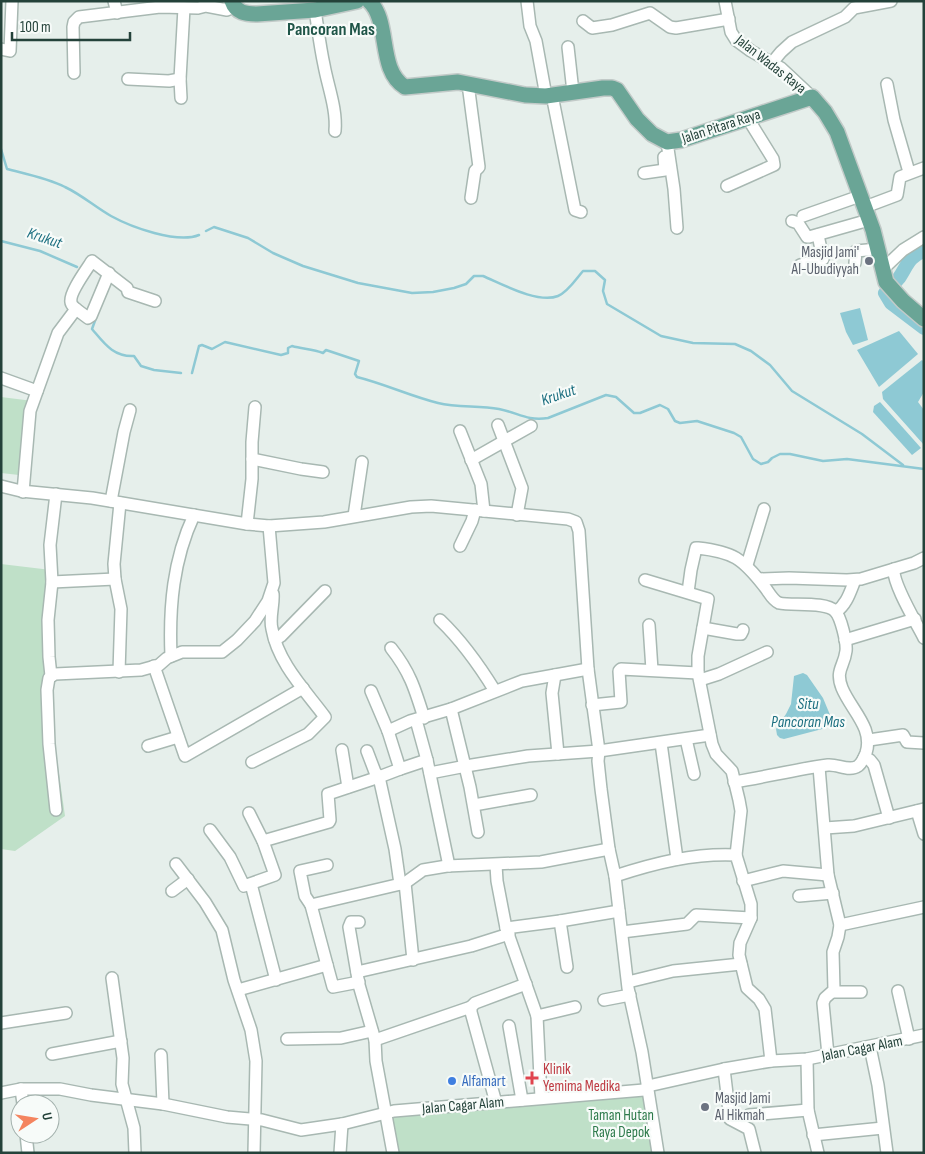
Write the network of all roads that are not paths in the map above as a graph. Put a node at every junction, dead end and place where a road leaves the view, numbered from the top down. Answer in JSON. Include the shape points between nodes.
{"nodes":[{"id":1,"x":12,"y":1,"type":"edge"},
{"id":2,"x":114,"y":1,"type":"edge"},
{"id":3,"x":527,"y":1,"type":"edge"},
{"id":4,"x":725,"y":1,"type":"edge"},
{"id":5,"x":891,"y":1,"type":"edge"},
{"id":6,"x":367,"y":2,"type":"edge"},
{"id":7,"x":233,"y":4,"type":"edge"},
{"id":8,"x":849,"y":6,"type":"edge"},
{"id":9,"x":289,"y":7,"type":"edge"},
{"id":10,"x":184,"y":8,"type":"junction"},
{"id":11,"x":315,"y":10,"type":"junction"},
{"id":12,"x":117,"y":13,"type":"junction"},
{"id":13,"x":728,"y":19,"type":"junction"},
{"id":14,"x":583,"y":22,"type":"dead end"},
{"id":15,"x":568,"y":47,"type":"dead end"},
{"id":16,"x":1,"y":49,"type":"edge"},
{"id":17,"x":771,"y":64,"type":"junction"},
{"id":18,"x":74,"y":73,"type":"dead end"},
{"id":19,"x":180,"y":79,"type":"junction"},
{"id":20,"x":128,"y":80,"type":"dead end"},
{"id":21,"x":468,"y":84,"type":"junction"},
{"id":22,"x":887,"y":84,"type":"dead end"},
{"id":23,"x":573,"y":92,"type":"junction"},
{"id":24,"x":549,"y":95,"type":"junction"},
{"id":25,"x":812,"y":96,"type":"junction"},
{"id":26,"x":181,"y":98,"type":"dead end"},
{"id":27,"x":747,"y":117,"type":"junction"},
{"id":28,"x":335,"y":131,"type":"dead end"},
{"id":29,"x":664,"y":141,"type":"junction"},
{"id":30,"x":924,"y":168,"type":"edge"},
{"id":31,"x":909,"y":172,"type":"junction"},
{"id":32,"x":644,"y":173,"type":"dead end"},
{"id":33,"x":727,"y":186,"type":"dead end"},
{"id":34,"x":471,"y":198,"type":"dead end"},
{"id":35,"x":865,"y":208,"type":"junction"},
{"id":36,"x":581,"y":212,"type":"dead end"},
{"id":37,"x":803,"y":216,"type":"dead end"},
{"id":38,"x":792,"y":221,"type":"dead end"},
{"id":39,"x":677,"y":228,"type":"dead end"},
{"id":40,"x":818,"y":235,"type":"junction"},
{"id":41,"x":924,"y":237,"type":"edge"},
{"id":42,"x":878,"y":248,"type":"junction"},
{"id":43,"x":855,"y":262,"type":"dead end"},
{"id":44,"x":800,"y":265,"type":"dead end"},
{"id":45,"x":882,"y":270,"type":"junction"},
{"id":46,"x":109,"y":273,"type":"junction"},
{"id":47,"x":155,"y":301,"type":"dead end"},
{"id":48,"x":76,"y":309,"type":"junction"},
{"id":49,"x":924,"y":319,"type":"edge"},
{"id":50,"x":1,"y":378,"type":"edge"},
{"id":51,"x":37,"y":392,"type":"junction"},
{"id":52,"x":255,"y":408,"type":"dead end"},
{"id":53,"x":130,"y":410,"type":"dead end"},
{"id":54,"x":498,"y":425,"type":"dead end"},
{"id":55,"x":531,"y":426,"type":"dead end"},
{"id":56,"x":460,"y":431,"type":"dead end"},
{"id":57,"x":504,"y":442,"type":"junction"},
{"id":58,"x":252,"y":459,"type":"junction"},
{"id":59,"x":472,"y":460,"type":"junction"},
{"id":60,"x":362,"y":462,"type":"dead end"},
{"id":61,"x":322,"y":472,"type":"dead end"},
{"id":62,"x":1,"y":486,"type":"edge"},
{"id":63,"x":23,"y":492,"type":"junction"},
{"id":64,"x":56,"y":494,"type":"junction"},
{"id":65,"x":116,"y":502,"type":"junction"},
{"id":66,"x":764,"y":509,"type":"dead end"},
{"id":67,"x":479,"y":510,"type":"junction"},
{"id":68,"x":194,"y":515,"type":"junction"},
{"id":69,"x":517,"y":515,"type":"junction"},
{"id":70,"x":354,"y":516,"type":"junction"},
{"id":71,"x":247,"y":524,"type":"junction"},
{"id":72,"x":268,"y":526,"type":"junction"},
{"id":73,"x":460,"y":546,"type":"dead end"},
{"id":74,"x":924,"y":558,"type":"edge"},
{"id":75,"x":747,"y":565,"type":"junction"},
{"id":76,"x":894,"y":569,"type":"junction"},
{"id":77,"x":115,"y":579,"type":"junction"},
{"id":78,"x":759,"y":579,"type":"junction"},
{"id":79,"x":645,"y":580,"type":"dead end"},
{"id":80,"x":855,"y":580,"type":"junction"},
{"id":81,"x":52,"y":582,"type":"junction"},
{"id":82,"x":273,"y":590,"type":"junction"},
{"id":83,"x":325,"y":590,"type":"dead end"},
{"id":84,"x":688,"y":592,"type":"junction"},
{"id":85,"x":836,"y":612,"type":"junction"},
{"id":86,"x":914,"y":619,"type":"junction"},
{"id":87,"x":440,"y":620,"type":"dead end"},
{"id":88,"x":649,"y":625,"type":"dead end"},
{"id":89,"x":703,"y":628,"type":"junction"},
{"id":90,"x":743,"y":630,"type":"dead end"},
{"id":91,"x":924,"y":638,"type":"edge"},
{"id":92,"x":275,"y":640,"type":"junction"},
{"id":93,"x":844,"y":640,"type":"junction"},
{"id":94,"x":391,"y":648,"type":"dead end"},
{"id":95,"x":767,"y":652,"type":"dead end"},
{"id":96,"x":171,"y":656,"type":"junction"},
{"id":97,"x":154,"y":666,"type":"junction"},
{"id":98,"x":588,"y":669,"type":"junction"},
{"id":99,"x":652,"y":670,"type":"junction"},
{"id":100,"x":119,"y":672,"type":"junction"},
{"id":101,"x":555,"y":675,"type":"junction"},
{"id":102,"x":51,"y":676,"type":"junction"},
{"id":103,"x":699,"y":676,"type":"junction"},
{"id":104,"x":304,"y":688,"type":"junction"},
{"id":105,"x":371,"y":691,"type":"dead end"},
{"id":106,"x":495,"y":691,"type":"junction"},
{"id":107,"x":592,"y":705,"type":"junction"},
{"id":108,"x":451,"y":709,"type":"junction"},
{"id":109,"x":420,"y":719,"type":"junction"},
{"id":110,"x":388,"y":731,"type":"junction"},
{"id":111,"x":710,"y":735,"type":"junction"},
{"id":112,"x":178,"y":737,"type":"junction"},
{"id":113,"x":686,"y":739,"type":"junction"},
{"id":114,"x":869,"y":740,"type":"junction"},
{"id":115,"x":661,"y":743,"type":"junction"},
{"id":116,"x":924,"y":743,"type":"edge"},
{"id":117,"x":148,"y":746,"type":"dead end"},
{"id":118,"x":342,"y":750,"type":"dead end"},
{"id":119,"x":367,"y":751,"type":"dead end"},
{"id":120,"x":599,"y":752,"type":"junction"},
{"id":121,"x":558,"y":754,"type":"junction"},
{"id":122,"x":864,"y":758,"type":"junction"},
{"id":123,"x":427,"y":760,"type":"junction"},
{"id":124,"x":252,"y":762,"type":"dead end"},
{"id":125,"x":466,"y":766,"type":"junction"},
{"id":126,"x":819,"y":767,"type":"junction"},
{"id":127,"x":400,"y":769,"type":"junction"},
{"id":128,"x":430,"y":773,"type":"junction"},
{"id":129,"x":694,"y":774,"type":"dead end"},
{"id":130,"x":379,"y":777,"type":"junction"},
{"id":131,"x":734,"y":782,"type":"junction"},
{"id":132,"x":348,"y":787,"type":"junction"},
{"id":133,"x":531,"y":795,"type":"dead end"},
{"id":134,"x":474,"y":805,"type":"junction"},
{"id":135,"x":56,"y":810,"type":"dead end"},
{"id":136,"x":920,"y":810,"type":"edge"},
{"id":137,"x":249,"y":813,"type":"dead end"},
{"id":138,"x":889,"y":818,"type":"junction"},
{"id":139,"x":825,"y":828,"type":"junction"},
{"id":140,"x":210,"y":830,"type":"dead end"},
{"id":141,"x":478,"y":832,"type":"dead end"},
{"id":142,"x":924,"y":834,"type":"edge"},
{"id":143,"x":263,"y":842,"type":"junction"},
{"id":144,"x":609,"y":849,"type":"junction"},
{"id":145,"x":736,"y":854,"type":"junction"},
{"id":146,"x":677,"y":858,"type":"junction"},
{"id":147,"x":176,"y":864,"type":"dead end"},
{"id":148,"x":496,"y":864,"type":"junction"},
{"id":149,"x":327,"y":865,"type":"dead end"},
{"id":150,"x":449,"y":866,"type":"junction"},
{"id":151,"x":828,"y":875,"type":"junction"},
{"id":152,"x":615,"y":876,"type":"junction"},
{"id":153,"x":188,"y":879,"type":"junction"},
{"id":154,"x":743,"y":880,"type":"junction"},
{"id":155,"x":403,"y":883,"type":"junction"},
{"id":156,"x":251,"y":884,"type":"junction"},
{"id":157,"x":172,"y":891,"type":"dead end"},
{"id":158,"x":833,"y":893,"type":"junction"},
{"id":159,"x":800,"y":896,"type":"dead end"},
{"id":160,"x":311,"y":905,"type":"junction"},
{"id":161,"x":924,"y":907,"type":"edge"},
{"id":162,"x":619,"y":911,"type":"junction"},
{"id":163,"x":751,"y":918,"type":"junction"},
{"id":164,"x":359,"y":922,"type":"dead end"},
{"id":165,"x":560,"y":922,"type":"junction"},
{"id":166,"x":840,"y":925,"type":"junction"},
{"id":167,"x":508,"y":931,"type":"junction"},
{"id":168,"x":622,"y":932,"type":"junction"},
{"id":169,"x":413,"y":960,"type":"junction"},
{"id":170,"x":741,"y":964,"type":"junction"},
{"id":171,"x":327,"y":965,"type":"junction"},
{"id":172,"x":567,"y":967,"type":"dead end"},
{"id":173,"x":358,"y":977,"type":"junction"},
{"id":174,"x":112,"y":978,"type":"dead end"},
{"id":175,"x":276,"y":980,"type":"junction"},
{"id":176,"x":628,"y":982,"type":"junction"},
{"id":177,"x":526,"y":984,"type":"junction"},
{"id":178,"x":238,"y":990,"type":"junction"},
{"id":179,"x":898,"y":991,"type":"dead end"},
{"id":180,"x":833,"y":992,"type":"junction"},
{"id":181,"x":861,"y":992,"type":"dead end"},
{"id":182,"x":630,"y":996,"type":"junction"},
{"id":183,"x":604,"y":1000,"type":"dead end"},
{"id":184,"x":471,"y":1006,"type":"junction"},
{"id":185,"x":575,"y":1007,"type":"dead end"},
{"id":186,"x":66,"y":1013,"type":"dead end"},
{"id":187,"x":537,"y":1016,"type":"junction"},
{"id":188,"x":1,"y":1023,"type":"edge"},
{"id":189,"x":509,"y":1026,"type":"dead end"},
{"id":190,"x":374,"y":1035,"type":"junction"},
{"id":191,"x":924,"y":1035,"type":"edge"},
{"id":192,"x":287,"y":1039,"type":"dead end"},
{"id":193,"x":909,"y":1039,"type":"junction"},
{"id":194,"x":121,"y":1041,"type":"junction"},
{"id":195,"x":870,"y":1046,"type":"junction"},
{"id":196,"x":52,"y":1054,"type":"dead end"},
{"id":197,"x":161,"y":1055,"type":"dead end"},
{"id":198,"x":828,"y":1055,"type":"junction"},
{"id":199,"x":807,"y":1059,"type":"junction"},
{"id":200,"x":771,"y":1061,"type":"junction"},
{"id":201,"x":724,"y":1069,"type":"junction"},
{"id":202,"x":648,"y":1086,"type":"junction"},
{"id":203,"x":22,"y":1090,"type":"junction"},
{"id":204,"x":1,"y":1093,"type":"edge"},
{"id":205,"x":22,"y":1094,"type":"edge"},
{"id":206,"x":126,"y":1098,"type":"junction"},
{"id":207,"x":541,"y":1098,"type":"junction"},
{"id":208,"x":522,"y":1100,"type":"junction"},
{"id":209,"x":496,"y":1102,"type":"junction"},
{"id":210,"x":163,"y":1104,"type":"junction"},
{"id":211,"x":808,"y":1110,"type":"junction"},
{"id":212,"x":387,"y":1112,"type":"junction"},
{"id":213,"x":750,"y":1115,"type":"dead end"},
{"id":214,"x":254,"y":1119,"type":"junction"},
{"id":215,"x":342,"y":1124,"type":"junction"},
{"id":216,"x":883,"y":1128,"type":"junction"},
{"id":217,"x":813,"y":1135,"type":"junction"},
{"id":218,"x":135,"y":1153,"type":"edge"},
{"id":219,"x":254,"y":1153,"type":"edge"},
{"id":220,"x":340,"y":1153,"type":"edge"},
{"id":221,"x":393,"y":1153,"type":"edge"},
{"id":222,"x":658,"y":1153,"type":"edge"},
{"id":223,"x":755,"y":1153,"type":"edge"},
{"id":224,"x":818,"y":1153,"type":"edge"},
{"id":225,"x":887,"y":1153,"type":"edge"}],
"edges":[{"from":1,"to":16,"type":"street","via":[[10,51]]},
{"from":2,"to":12,"type":"street"},
{"from":3,"to":24,"type":"street","via":[[530,26]]},
{"from":4,"to":13,"type":"street","name":"Jalan Wadas Raya"},
{"from":5,"to":8,"type":"street"},
{"from":6,"to":11,"type":"main road","name":"Jalan Pitara Raya"},
{"from":6,"to":21,"type":"main road","name":"Jalan Pitara Raya","via":[[378,13],[390,67],[402,85]]},
{"from":7,"to":9,"type":"main road","name":"Jalan Pitara Raya","via":[[247,14]]},
{"from":7,"to":10,"type":"street","via":[[227,10],[206,6]]},
{"from":8,"to":17,"type":"street","via":[[845,17],[792,42]]},
{"from":9,"to":11,"type":"main road","name":"Jalan Pitara Raya"},
{"from":10,"to":12,"type":"street","via":[[160,7]]},
{"from":10,"to":19,"type":"street"},
{"from":11,"to":28,"type":"street","via":[[335,114]]},
{"from":12,"to":18,"type":"street","via":[[76,19],[73,27]]},
{"from":13,"to":14,"type":"street","via":[[676,28],[650,13],[592,28]]},
{"from":13,"to":17,"type":"street","name":"Jalan Wadas Raya","via":[[736,40]]},
{"from":15,"to":23,"type":"street"},
{"from":17,"to":25,"type":"street","name":"Jalan Wadas Raya","via":[[787,72]]},
{"from":19,"to":20,"type":"street"},
{"from":19,"to":26,"type":"street"},
{"from":21,"to":24,"type":"main road","name":"Jalan Pitara Raya","via":[[525,95]]},
{"from":21,"to":34,"type":"street","via":[[479,168],[475,171]]},
{"from":22,"to":31,"type":"street"},
{"from":23,"to":24,"type":"main road","name":"Jalan Pitara Raya"},
{"from":23,"to":29,"type":"main road","name":"Jalan Pitara Raya","via":[[615,89],[642,125]]},
{"from":24,"to":36,"type":"street","via":[[575,210]]},
{"from":25,"to":27,"type":"main road","name":"Jalan Pitara Raya"},
{"from":25,"to":35,"type":"main road","via":[[837,132]]},
{"from":27,"to":29,"type":"main road","name":"Jalan Pitara Raya","via":[[689,137]]},
{"from":27,"to":33,"type":"street","via":[[774,165]]},
{"from":29,"to":32,"type":"street","via":[[665,170]]},
{"from":29,"to":39,"type":"street","via":[[675,195]]},
{"from":30,"to":31,"type":"street"},
{"from":31,"to":35,"type":"street","via":[[900,177],[897,195]]},
{"from":35,"to":37,"type":"street"},
{"from":35,"to":40,"type":"street"},
{"from":35,"to":42,"type":"main road"},
{"from":38,"to":40,"type":"street","via":[[798,223],[808,237]]},
{"from":40,"to":44,"type":"street","via":[[823,259]]},
{"from":41,"to":45,"type":"street","via":[[903,250]]},
{"from":42,"to":43,"type":"street","via":[[856,252]]},
{"from":42,"to":45,"type":"main road"},
{"from":45,"to":49,"type":"main road","via":[[892,290]]},
{"from":46,"to":47,"type":"street","via":[[128,292]]},
{"from":46,"to":48,"type":"street","via":[[91,316],[88,318]]},
{"from":46,"to":48,"type":"street","via":[[92,261],[71,299]]},
{"from":48,"to":51,"type":"street","via":[[58,332]]},
{"from":50,"to":51,"type":"street"},
{"from":51,"to":63,"type":"street","via":[[30,410]]},
{"from":52,"to":58,"type":"street"},
{"from":53,"to":65,"type":"street","via":[[124,432]]},
{"from":54,"to":57,"type":"street"},
{"from":55,"to":57,"type":"street"},
{"from":56,"to":59,"type":"street"},
{"from":57,"to":59,"type":"street"},
{"from":57,"to":69,"type":"street","via":[[522,488]]},
{"from":58,"to":61,"type":"street"},
{"from":58,"to":71,"type":"street"},
{"from":59,"to":67,"type":"street","via":[[482,488]]},
{"from":60,"to":70,"type":"street"},
{"from":62,"to":63,"type":"street"},
{"from":63,"to":64,"type":"street"},
{"from":64,"to":65,"type":"street"},
{"from":64,"to":81,"type":"street","via":[[50,545]]},
{"from":65,"to":68,"type":"street"},
{"from":65,"to":77,"type":"street"},
{"from":66,"to":75,"type":"street"},
{"from":67,"to":69,"type":"street"},
{"from":67,"to":70,"type":"street","via":[[421,506]]},
{"from":67,"to":73,"type":"street"},
{"from":68,"to":71,"type":"street"},
{"from":68,"to":96,"type":"street","via":[[181,545],[176,569],[170,628]]},
{"from":69,"to":98,"type":"street","via":[[572,519],[578,525]]},
{"from":70,"to":72,"type":"street"},
{"from":71,"to":72,"type":"street"},
{"from":72,"to":82,"type":"street"},
{"from":74,"to":76,"type":"street"},
{"from":75,"to":78,"type":"street"},
{"from":75,"to":84,"type":"street","via":[[726,552],[697,548]]},
{"from":76,"to":80,"type":"street"},
{"from":76,"to":86,"type":"street","via":[[898,588]]},
{"from":77,"to":81,"type":"street"},
{"from":77,"to":100,"type":"street","via":[[121,609]]},
{"from":78,"to":80,"type":"street"},
{"from":78,"to":85,"type":"street","via":[[774,601],[825,606]]},
{"from":79,"to":84,"type":"street"},
{"from":80,"to":85,"type":"street","via":[[844,605]]},
{"from":81,"to":102,"type":"street","via":[[48,620]]},
{"from":82,"to":92,"type":"street","via":[[271,628]]},
{"from":82,"to":96,"type":"street","via":[[255,621],[225,650],[182,652]]},
{"from":83,"to":92,"type":"street"},
{"from":84,"to":89,"type":"street","via":[[708,599]]},
{"from":85,"to":93,"type":"street"},
{"from":86,"to":91,"type":"street"},
{"from":86,"to":93,"type":"street"},
{"from":87,"to":106,"type":"street","via":[[473,657]]},
{"from":88,"to":99,"type":"street"},
{"from":89,"to":90,"type":"street","via":[[737,634]]},
{"from":89,"to":103,"type":"street","via":[[698,656]]},
{"from":92,"to":104,"type":"street","via":[[276,649]]},
{"from":93,"to":114,"type":"street","via":[[846,652],[840,682]]},
{"from":94,"to":109,"type":"street","via":[[410,676]]},
{"from":95,"to":103,"type":"street","via":[[714,676]]},
{"from":96,"to":97,"type":"street"},
{"from":97,"to":100,"type":"street"},
{"from":97,"to":112,"type":"street"},
{"from":98,"to":101,"type":"street"},
{"from":98,"to":107,"type":"street"},
{"from":99,"to":103,"type":"street"},
{"from":99,"to":107,"type":"street","via":[[621,669],[621,702]]},
{"from":100,"to":102,"type":"street"},
{"from":101,"to":106,"type":"street","via":[[529,679]]},
{"from":101,"to":121,"type":"street","via":[[552,693]]},
{"from":102,"to":135,"type":"street","via":[[47,690],[49,744]]},
{"from":103,"to":111,"type":"street"},
{"from":104,"to":112,"type":"street","via":[[185,756]]},
{"from":104,"to":124,"type":"street","via":[[325,717],[308,734]]},
{"from":105,"to":110,"type":"street"},
{"from":106,"to":108,"type":"street"},
{"from":107,"to":120,"type":"street"},
{"from":108,"to":109,"type":"street"},
{"from":108,"to":125,"type":"street"},
{"from":109,"to":110,"type":"street"},
{"from":109,"to":123,"type":"street"},
{"from":110,"to":127,"type":"street"},
{"from":111,"to":113,"type":"street"},
{"from":111,"to":131,"type":"street","via":[[715,751],[729,767]]},
{"from":112,"to":117,"type":"street"},
{"from":113,"to":115,"type":"street"},
{"from":113,"to":129,"type":"street"},
{"from":114,"to":116,"type":"street","via":[[903,735],[907,742]]},
{"from":114,"to":122,"type":"street"},
{"from":115,"to":120,"type":"street"},
{"from":115,"to":146,"type":"street"},
{"from":118,"to":132,"type":"street"},
{"from":119,"to":130,"type":"street"},
{"from":120,"to":121,"type":"street"},
{"from":120,"to":144,"type":"street"},
{"from":121,"to":125,"type":"street"},
{"from":122,"to":126,"type":"street","via":[[854,768]]},
{"from":122,"to":138,"type":"street","via":[[874,765]]},
{"from":123,"to":127,"type":"street"},
{"from":123,"to":128,"type":"street"},
{"from":125,"to":128,"type":"street"},
{"from":125,"to":134,"type":"street"},
{"from":126,"to":131,"type":"street"},
{"from":126,"to":139,"type":"street"},
{"from":127,"to":130,"type":"street"},
{"from":128,"to":150,"type":"street"},
{"from":130,"to":132,"type":"street"},
{"from":130,"to":155,"type":"street"},
{"from":131,"to":145,"type":"street","via":[[741,812]]},
{"from":132,"to":143,"type":"street","via":[[327,795],[329,822]]},
{"from":133,"to":134,"type":"street"},
{"from":134,"to":141,"type":"street"},
{"from":136,"to":138,"type":"street"},
{"from":136,"to":142,"type":"street"},
{"from":137,"to":143,"type":"street"},
{"from":138,"to":139,"type":"street","via":[[854,826]]},
{"from":139,"to":151,"type":"street"},
{"from":140,"to":156,"type":"street","via":[[230,857],[243,886]]},
{"from":143,"to":156,"type":"street","via":[[275,874]]},
{"from":144,"to":148,"type":"street","via":[[541,862]]},
{"from":144,"to":152,"type":"street"},
{"from":145,"to":146,"type":"street"},
{"from":145,"to":154,"type":"street"},
{"from":146,"to":152,"type":"street"},
{"from":147,"to":153,"type":"street"},
{"from":148,"to":150,"type":"street"},
{"from":148,"to":167,"type":"street"},
{"from":149,"to":160,"type":"street","via":[[300,871],[305,896]]},
{"from":150,"to":155,"type":"street","via":[[423,870]]},
{"from":151,"to":154,"type":"street","via":[[783,871]]},
{"from":151,"to":158,"type":"street"},
{"from":152,"to":162,"type":"street"},
{"from":153,"to":157,"type":"street"},
{"from":153,"to":178,"type":"street","via":[[222,930]]},
{"from":154,"to":163,"type":"street","via":[[751,904]]},
{"from":155,"to":160,"type":"street"},
{"from":155,"to":169,"type":"street"},
{"from":156,"to":175,"type":"street"},
{"from":158,"to":159,"type":"street"},
{"from":158,"to":166,"type":"street"},
{"from":160,"to":171,"type":"street"},
{"from":161,"to":166,"type":"street"},
{"from":162,"to":165,"type":"street"},
{"from":162,"to":168,"type":"street"},
{"from":163,"to":168,"type":"street","via":[[698,915],[687,924]]},
{"from":163,"to":170,"type":"street","via":[[740,943]]},
{"from":164,"to":173,"type":"street","via":[[351,922],[349,927]]},
{"from":165,"to":167,"type":"street"},
{"from":165,"to":172,"type":"street"},
{"from":166,"to":180,"type":"street","via":[[833,952]]},
{"from":167,"to":169,"type":"street","via":[[471,946]]},
{"from":167,"to":177,"type":"street"},
{"from":168,"to":176,"type":"street"},
{"from":169,"to":173,"type":"street"},
{"from":170,"to":176,"type":"street","via":[[673,971]]},
{"from":170,"to":200,"type":"street","via":[[746,988],[765,1009]]},
{"from":171,"to":173,"type":"street","via":[[333,987]]},
{"from":171,"to":175,"type":"street"},
{"from":173,"to":190,"type":"street"},
{"from":174,"to":194,"type":"street"},
{"from":175,"to":178,"type":"street"},
{"from":176,"to":182,"type":"street"},
{"from":177,"to":184,"type":"street"},
{"from":177,"to":187,"type":"street"},
{"from":178,"to":214,"type":"street","via":[[254,1044]]},
{"from":179,"to":193,"type":"street"},
{"from":180,"to":181,"type":"street"},
{"from":180,"to":198,"type":"street","via":[[823,1003]]},
{"from":182,"to":183,"type":"street"},
{"from":182,"to":202,"type":"street"},
{"from":184,"to":190,"type":"street"},
{"from":184,"to":209,"type":"street"},
{"from":185,"to":187,"type":"street"},
{"from":186,"to":188,"type":"street"},
{"from":187,"to":207,"type":"street"},
{"from":189,"to":208,"type":"street"},
{"from":190,"to":192,"type":"street"},
{"from":190,"to":212,"type":"street"},
{"from":191,"to":193,"type":"street","name":"Jalan Cagar Alam"},
{"from":193,"to":195,"type":"street","name":"Jalan Cagar Alam"},
{"from":194,"to":196,"type":"street"},
{"from":194,"to":206,"type":"street","via":[[121,1077]]},
{"from":195,"to":198,"type":"street","name":"Jalan Cagar Alam"},
{"from":195,"to":216,"type":"street"},
{"from":197,"to":210,"type":"street"},
{"from":198,"to":199,"type":"street","name":"Jalan Cagar Alam"},
{"from":199,"to":200,"type":"street","name":"Jalan Cagar Alam"},
{"from":199,"to":211,"type":"street"},
{"from":200,"to":201,"type":"street","name":"Jalan Cagar Alam"},
{"from":201,"to":202,"type":"street","name":"Jalan Cagar Alam"},
{"from":201,"to":223,"type":"street","via":[[730,1119],[749,1129]]},
{"from":202,"to":207,"type":"street","name":"Jalan Cagar Alam","via":[[632,1092]]},
{"from":202,"to":222,"type":"street"},
{"from":203,"to":204,"type":"street","name":"Jalan Cagar Alam"},
{"from":203,"to":205,"type":"street"},
{"from":203,"to":206,"type":"street","name":"Jalan Cagar Alam","via":[[55,1088]]},
{"from":206,"to":210,"type":"street","name":"Jalan Cagar Alam"},
{"from":206,"to":218,"type":"street","via":[[134,1128]]},
{"from":207,"to":208,"type":"street","name":"Jalan Cagar Alam"},
{"from":208,"to":209,"type":"street","name":"Jalan Cagar Alam"},
{"from":209,"to":212,"type":"street","name":"Jalan Cagar Alam"},
{"from":210,"to":214,"type":"street","name":"Jalan Cagar Alam"},
{"from":211,"to":213,"type":"street"},
{"from":211,"to":217,"type":"street"},
{"from":212,"to":215,"type":"street","name":"Jalan Cagar Alam"},
{"from":212,"to":221,"type":"street"},
{"from":214,"to":215,"type":"street","name":"Jalan Cagar Alam","via":[[296,1129]]},
{"from":214,"to":219,"type":"street"},
{"from":215,"to":220,"type":"street"},
{"from":216,"to":217,"type":"street"},
{"from":216,"to":225,"type":"street"},
{"from":217,"to":224,"type":"street"}]}
